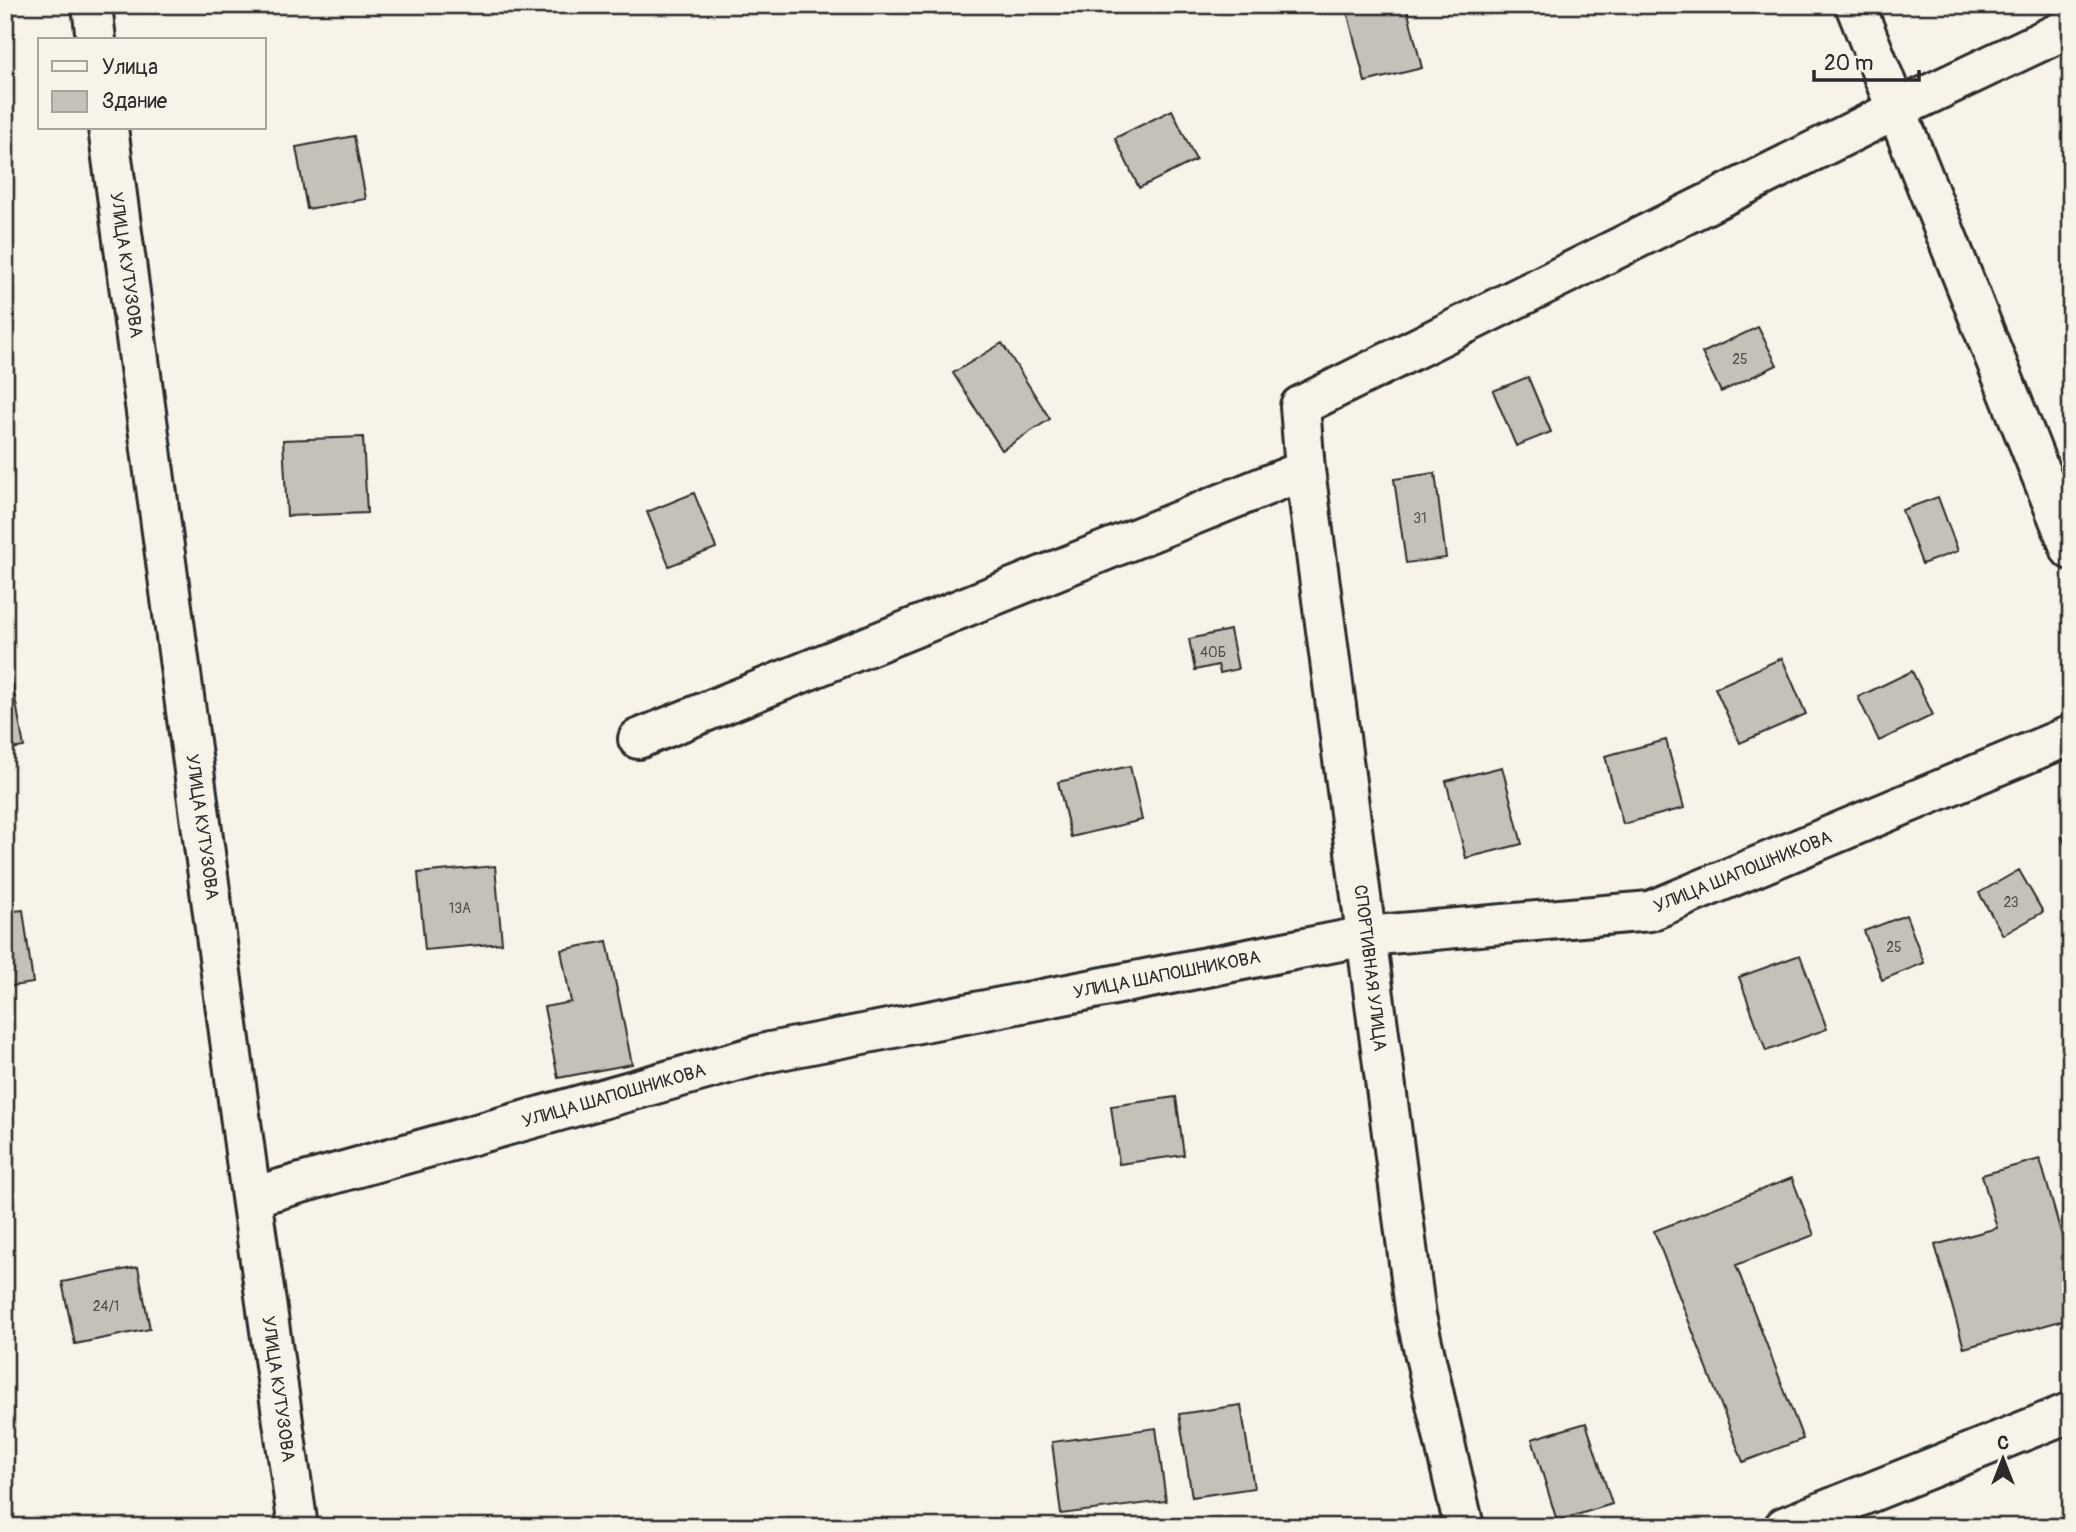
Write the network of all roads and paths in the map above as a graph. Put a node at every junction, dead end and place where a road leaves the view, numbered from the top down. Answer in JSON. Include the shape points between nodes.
{"nodes":[{"id":1,"x":92,"y":5,"type":"edge"},
{"id":2,"x":1855,"y":5,"type":"edge"},
{"id":3,"x":2071,"y":27,"type":"edge"},
{"id":4,"x":96,"y":38,"type":"edge"},
{"id":5,"x":1898,"y":109,"type":"junction"},
{"id":6,"x":108,"y":130,"type":"edge"},
{"id":7,"x":1306,"y":470,"type":"junction"},
{"id":8,"x":2071,"y":550,"type":"edge"},
{"id":9,"x":2071,"y":735,"type":"edge"},
{"id":10,"x":638,"y":739,"type":"dead end"},
{"id":11,"x":1366,"y":936,"type":"junction"},
{"id":12,"x":251,"y":1197,"type":"junction"},
{"id":13,"x":2071,"y":1412,"type":"edge"},
{"id":14,"x":298,"y":1527,"type":"edge"},
{"id":15,"x":1464,"y":1527,"type":"edge"},
{"id":16,"x":1784,"y":1527,"type":"edge"}],
"edges":[{"from":1,"to":4,"type":"street"},
{"from":2,"to":5,"type":"street"},
{"from":3,"to":5,"type":"street"},
{"from":5,"to":7,"type":"street","name":"СПОРТИВНАЯ УЛИЦА","via":[[1300,406]]},
{"from":5,"to":8,"type":"street"},
{"from":6,"to":12,"type":"street","name":"УЛИЦА КУТУЗОВА"},
{"from":7,"to":10,"type":"street"},
{"from":7,"to":11,"type":"street","name":"СПОРТИВНАЯ УЛИЦА"},
{"from":9,"to":11,"type":"street","name":"УЛИЦА ШАПОШНИКОВА","via":[[1650,911]]},
{"from":11,"to":12,"type":"street","name":"УЛИЦА ШАПОШНИКОВА","via":[[770,1052]]},
{"from":11,"to":15,"type":"street","name":"СПОРТИВНАЯ УЛИЦА","via":[[1416,1316]]},
{"from":12,"to":14,"type":"street","name":"УЛИЦА КУТУЗОВА"},
{"from":13,"to":16,"type":"street"}]}
